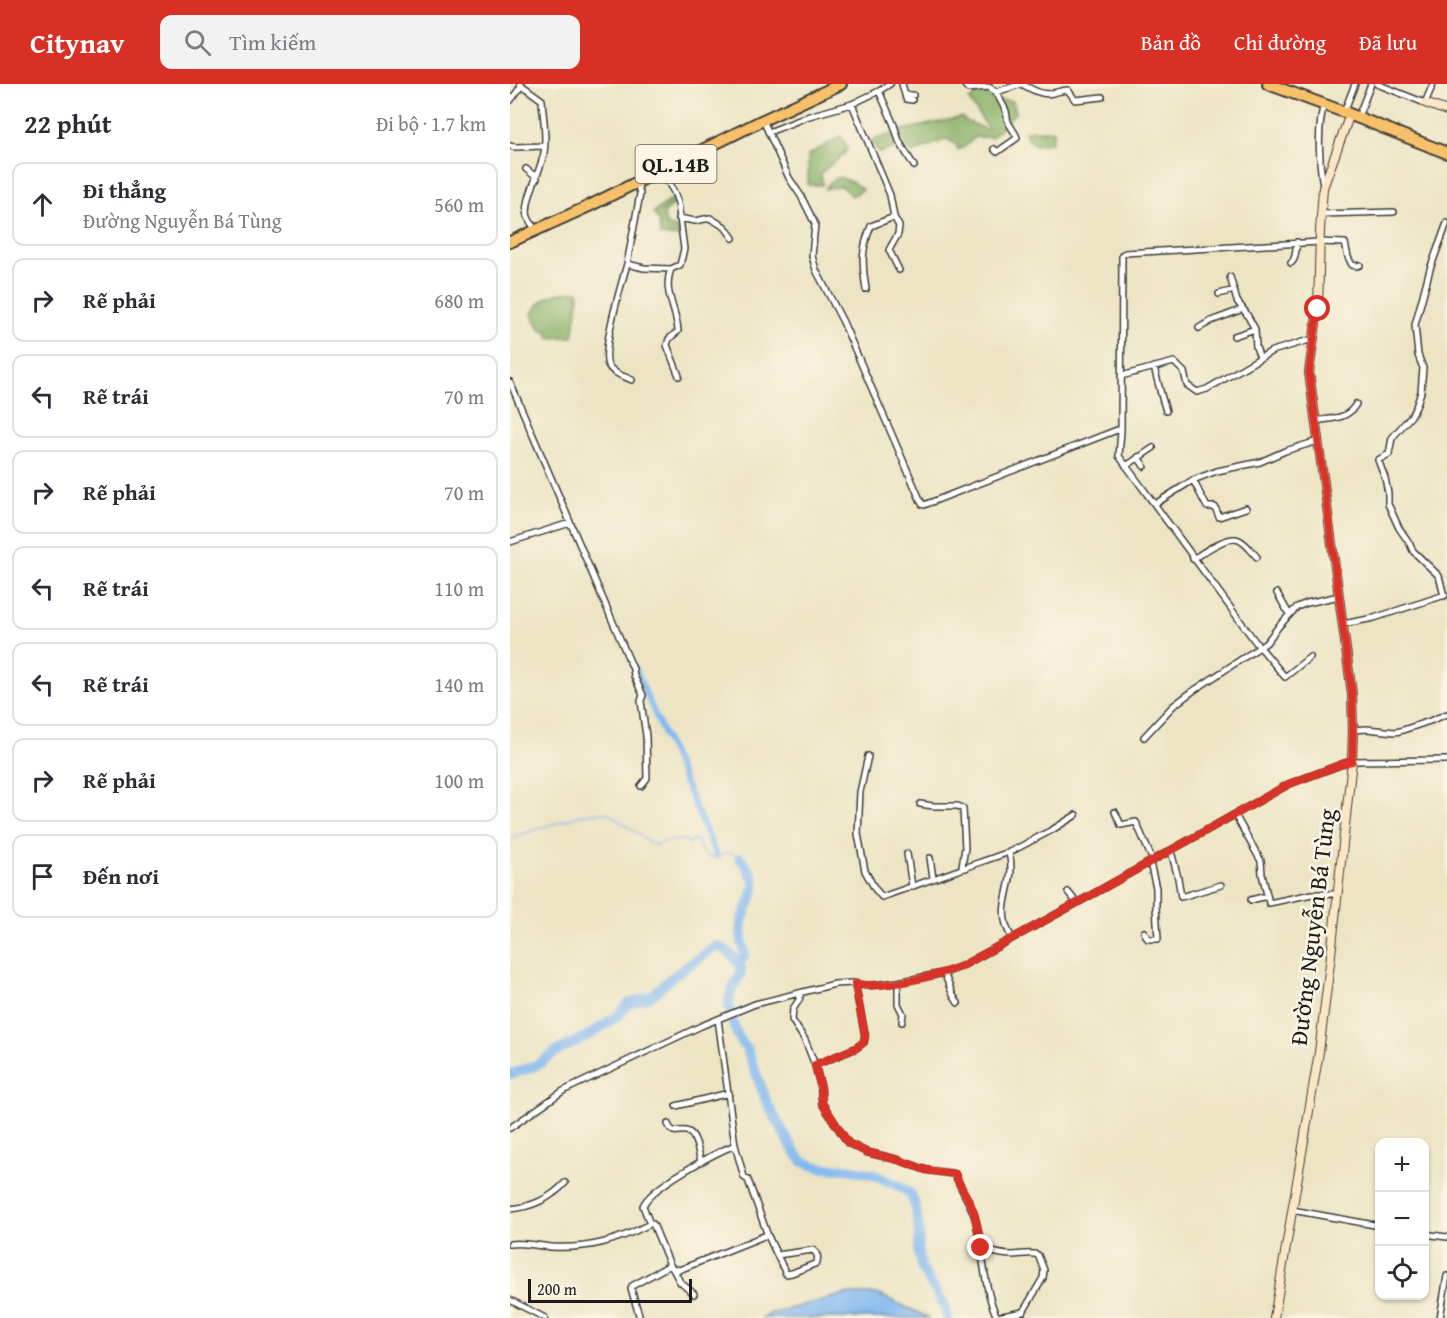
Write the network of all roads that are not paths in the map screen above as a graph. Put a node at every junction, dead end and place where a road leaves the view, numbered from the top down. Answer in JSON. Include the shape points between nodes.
{"nodes":[{"id":1,"x":521,"y":84,"type":"edge"},
{"id":2,"x":841,"y":84,"type":"edge"},
{"id":3,"x":890,"y":84,"type":"edge"},
{"id":4,"x":902,"y":84,"type":"edge"},
{"id":5,"x":964,"y":84,"type":"edge"},
{"id":6,"x":1022,"y":84,"type":"edge"},
{"id":7,"x":1268,"y":84,"type":"edge"},
{"id":8,"x":1354,"y":84,"type":"edge"},
{"id":9,"x":1371,"y":84,"type":"edge"},
{"id":10,"x":1377,"y":84,"type":"edge"},
{"id":11,"x":1433,"y":84,"type":"edge"},
{"id":12,"x":879,"y":91,"type":"junction"},
{"id":13,"x":996,"y":92,"type":"junction"},
{"id":14,"x":1102,"y":97,"type":"dead end"},
{"id":15,"x":913,"y":98,"type":"dead end"},
{"id":16,"x":510,"y":101,"type":"edge"},
{"id":17,"x":1425,"y":103,"type":"junction"},
{"id":18,"x":852,"y":104,"type":"junction"},
{"id":19,"x":1324,"y":105,"type":"junction"},
{"id":20,"x":1447,"y":111,"type":"edge"},
{"id":21,"x":1351,"y":114,"type":"junction"},
{"id":22,"x":763,"y":120,"type":"junction"},
{"id":23,"x":768,"y":132,"type":"junction"},
{"id":24,"x":510,"y":146,"type":"edge"},
{"id":25,"x":544,"y":146,"type":"junction"},
{"id":26,"x":994,"y":149,"type":"dead end"},
{"id":27,"x":1447,"y":153,"type":"edge"},
{"id":28,"x":914,"y":166,"type":"dead end"},
{"id":29,"x":526,"y":169,"type":"dead end"},
{"id":30,"x":661,"y":171,"type":"junction"},
{"id":31,"x":537,"y":178,"type":"junction"},
{"id":32,"x":637,"y":182,"type":"junction"},
{"id":33,"x":1323,"y":188,"type":"junction"},
{"id":34,"x":1394,"y":212,"type":"dead end"},
{"id":35,"x":1321,"y":214,"type":"junction"},
{"id":36,"x":894,"y":217,"type":"junction"},
{"id":37,"x":679,"y":218,"type":"junction"},
{"id":38,"x":1447,"y":224,"type":"edge"},
{"id":39,"x":535,"y":230,"type":"junction"},
{"id":40,"x":733,"y":238,"type":"dead end"},
{"id":41,"x":510,"y":242,"type":"edge"},
{"id":42,"x":1297,"y":242,"type":"junction"},
{"id":43,"x":1320,"y":242,"type":"junction"},
{"id":44,"x":1291,"y":263,"type":"dead end"},
{"id":45,"x":627,"y":264,"type":"junction"},
{"id":46,"x":1360,"y":265,"type":"dead end"},
{"id":47,"x":671,"y":269,"type":"junction"},
{"id":48,"x":899,"y":270,"type":"dead end"},
{"id":49,"x":1230,"y":277,"type":"dead end"},
{"id":50,"x":866,"y":289,"type":"dead end"},
{"id":51,"x":1234,"y":290,"type":"junction"},
{"id":52,"x":1219,"y":294,"type":"dead end"},
{"id":53,"x":1243,"y":309,"type":"junction"},
{"id":54,"x":1199,"y":328,"type":"dead end"},
{"id":55,"x":1255,"y":329,"type":"junction"},
{"id":56,"x":1234,"y":336,"type":"dead end"},
{"id":57,"x":1313,"y":339,"type":"junction"},
{"id":58,"x":1260,"y":358,"type":"junction"},
{"id":59,"x":1154,"y":367,"type":"junction"},
{"id":60,"x":679,"y":376,"type":"dead end"},
{"id":61,"x":1121,"y":376,"type":"junction"},
{"id":62,"x":632,"y":380,"type":"dead end"},
{"id":63,"x":510,"y":382,"type":"edge"},
{"id":64,"x":1356,"y":404,"type":"dead end"},
{"id":65,"x":1166,"y":411,"type":"dead end"},
{"id":66,"x":1315,"y":421,"type":"junction"},
{"id":67,"x":1121,"y":431,"type":"junction"},
{"id":68,"x":1318,"y":441,"type":"junction"},
{"id":69,"x":1153,"y":448,"type":"dead end"},
{"id":70,"x":1138,"y":457,"type":"junction"},
{"id":71,"x":1126,"y":466,"type":"junction"},
{"id":72,"x":1144,"y":466,"type":"dead end"},
{"id":73,"x":1193,"y":480,"type":"junction"},
{"id":74,"x":1155,"y":504,"type":"junction"},
{"id":75,"x":1246,"y":508,"type":"dead end"},
{"id":76,"x":570,"y":523,"type":"junction"},
{"id":77,"x":510,"y":542,"type":"edge"},
{"id":78,"x":1257,"y":557,"type":"dead end"},
{"id":79,"x":1193,"y":559,"type":"junction"},
{"id":80,"x":1277,"y":593,"type":"dead end"},
{"id":81,"x":1446,"y":595,"type":"edge"},
{"id":82,"x":1339,"y":596,"type":"junction"},
{"id":83,"x":1289,"y":614,"type":"junction"},
{"id":84,"x":1342,"y":624,"type":"junction"},
{"id":85,"x":1260,"y":648,"type":"junction"},
{"id":86,"x":1310,"y":657,"type":"dead end"},
{"id":87,"x":1447,"y":714,"type":"edge"},
{"id":88,"x":1353,"y":730,"type":"junction"},
{"id":89,"x":1144,"y":737,"type":"dead end"},
{"id":90,"x":868,"y":756,"type":"dead end"},
{"id":91,"x":1447,"y":760,"type":"edge"},
{"id":92,"x":1352,"y":761,"type":"junction"},
{"id":93,"x":641,"y":786,"type":"dead end"},
{"id":94,"x":920,"y":804,"type":"dead end"},
{"id":95,"x":1115,"y":812,"type":"dead end"},
{"id":96,"x":1076,"y":815,"type":"dead end"},
{"id":97,"x":1235,"y":815,"type":"junction"},
{"id":98,"x":1171,"y":851,"type":"junction"},
{"id":99,"x":1009,"y":853,"type":"junction"},
{"id":100,"x":907,"y":854,"type":"dead end"},
{"id":101,"x":930,"y":858,"type":"dead end"},
{"id":102,"x":1151,"y":862,"type":"junction"},
{"id":103,"x":966,"y":868,"type":"junction"},
{"id":104,"x":933,"y":879,"type":"junction"},
{"id":105,"x":1221,"y":885,"type":"dead end"},
{"id":106,"x":912,"y":886,"type":"junction"},
{"id":107,"x":1068,"y":892,"type":"dead end"},
{"id":108,"x":1267,"y":896,"type":"junction"},
{"id":109,"x":1337,"y":896,"type":"junction"},
{"id":110,"x":1251,"y":900,"type":"dead end"},
{"id":111,"x":1077,"y":903,"type":"junction"},
{"id":112,"x":1144,"y":932,"type":"dead end"},
{"id":113,"x":1012,"y":938,"type":"junction"},
{"id":114,"x":944,"y":973,"type":"junction"},
{"id":115,"x":898,"y":982,"type":"junction"},
{"id":116,"x":855,"y":984,"type":"junction"},
{"id":117,"x":801,"y":993,"type":"junction"},
{"id":118,"x":958,"y":1003,"type":"dead end"},
{"id":119,"x":720,"y":1018,"type":"junction"},
{"id":120,"x":902,"y":1022,"type":"dead end"},
{"id":121,"x":815,"y":1065,"type":"junction"},
{"id":122,"x":729,"y":1093,"type":"junction"},
{"id":123,"x":676,"y":1106,"type":"dead end"},
{"id":124,"x":668,"y":1124,"type":"dead end"},
{"id":125,"x":510,"y":1128,"type":"edge"},
{"id":126,"x":735,"y":1144,"type":"junction"},
{"id":127,"x":700,"y":1161,"type":"junction"},
{"id":128,"x":565,"y":1183,"type":"dead end"},
{"id":129,"x":510,"y":1209,"type":"edge"},
{"id":130,"x":1292,"y":1210,"type":"junction"},
{"id":131,"x":650,"y":1224,"type":"junction"},
{"id":132,"x":1375,"y":1225,"type":"edge"},
{"id":133,"x":1429,"y":1235,"type":"edge"},
{"id":134,"x":768,"y":1236,"type":"junction"},
{"id":135,"x":1447,"y":1237,"type":"edge"},
{"id":136,"x":510,"y":1244,"type":"edge"},
{"id":137,"x":981,"y":1248,"type":"junction"},
{"id":138,"x":777,"y":1256,"type":"junction"},
{"id":139,"x":671,"y":1266,"type":"junction"},
{"id":140,"x":1447,"y":1276,"type":"edge"},
{"id":141,"x":694,"y":1294,"type":"dead end"},
{"id":142,"x":510,"y":1300,"type":"edge"},
{"id":143,"x":1024,"y":1315,"type":"edge"},
{"id":144,"x":545,"y":1318,"type":"edge"},
{"id":145,"x":640,"y":1318,"type":"edge"},
{"id":146,"x":1274,"y":1318,"type":"edge"},
{"id":147,"x":1440,"y":1318,"type":"edge"}],
"edges":[{"from":1,"to":16,"type":"street"},
{"from":1,"to":25,"type":"street","via":[[542,100]]},
{"from":2,"to":22,"type":"highway","number":"QL.14B"},
{"from":3,"to":12,"type":"street"},
{"from":4,"to":15,"type":"street","via":[[906,99]]},
{"from":5,"to":13,"type":"street","via":[[968,89],[989,87]]},
{"from":6,"to":13,"type":"street"},
{"from":6,"to":14,"type":"street","via":[[1045,94],[1068,90],[1075,100]]},
{"from":7,"to":19,"type":"highway"},
{"from":8,"to":21,"type":"street"},
{"from":9,"to":21,"type":"street"},
{"from":10,"to":17,"type":"street"},
{"from":11,"to":17,"type":"street"},
{"from":12,"to":18,"type":"street"},
{"from":12,"to":28,"type":"street","via":[[899,141]]},
{"from":13,"to":26,"type":"street","via":[[1017,138],[997,152]]},
{"from":17,"to":20,"type":"main road"},
{"from":18,"to":23,"type":"street"},
{"from":18,"to":36,"type":"street","via":[[890,195]]},
{"from":19,"to":21,"type":"highway"},
{"from":19,"to":33,"type":"street","via":[[1320,136]]},
{"from":21,"to":27,"type":"highway"},
{"from":21,"to":33,"type":"main road","name":"Đường Nguyễn Bá Tùng"},
{"from":22,"to":23,"type":"street"},
{"from":22,"to":30,"type":"highway","number":"QL.14B"},
{"from":23,"to":67,"type":"street","via":[[815,224],[812,256],[816,270],[843,322],[922,504]]},
{"from":24,"to":25,"type":"street"},
{"from":25,"to":31,"type":"street"},
{"from":29,"to":31,"type":"street"},
{"from":30,"to":32,"type":"highway","number":"QL.14B"},
{"from":30,"to":37,"type":"street","via":[[674,192]]},
{"from":31,"to":39,"type":"street","via":[[527,207]]},
{"from":32,"to":39,"type":"highway","number":"QL.14B"},
{"from":32,"to":45,"type":"street","via":[[640,194]]},
{"from":33,"to":35,"type":"main road","name":"Đường Nguyễn Bá Tùng"},
{"from":34,"to":35,"type":"street"},
{"from":35,"to":43,"type":"main road","name":"Đường Nguyễn Bá Tùng"},
{"from":36,"to":48,"type":"street","via":[[899,231],[889,249]]},
{"from":36,"to":50,"type":"street","via":[[871,226],[862,252]]},
{"from":37,"to":40,"type":"street","via":[[710,218],[725,227]]},
{"from":37,"to":47,"type":"street","via":[[684,252],[680,265]]},
{"from":38,"to":81,"type":"street","via":[[1415,325],[1423,368],[1421,392],[1411,416],[1392,438],[1389,454],[1378,460],[1388,504],[1399,528],[1413,551],[1439,576]]},
{"from":39,"to":41,"type":"highway","number":"QL.14B"},
{"from":42,"to":43,"type":"street"},
{"from":42,"to":44,"type":"street","via":[[1296,257]]},
{"from":42,"to":61,"type":"street","via":[[1123,254]]},
{"from":43,"to":46,"type":"street","via":[[1345,243],[1352,265]]},
{"from":43,"to":57,"type":"main road","name":"Đường Nguyễn Bá Tùng","via":[[1319,298]]},
{"from":45,"to":47,"type":"street"},
{"from":45,"to":62,"type":"street","via":[[606,360],[612,370]]},
{"from":47,"to":60,"type":"street","via":[[669,294],[678,331],[667,345]]},
{"from":49,"to":51,"type":"street"},
{"from":51,"to":52,"type":"street"},
{"from":51,"to":53,"type":"street"},
{"from":53,"to":54,"type":"street"},
{"from":53,"to":55,"type":"street"},
{"from":55,"to":56,"type":"street"},
{"from":55,"to":58,"type":"street"},
{"from":57,"to":58,"type":"street","via":[[1278,348]]},
{"from":57,"to":66,"type":"main road","name":"Đường Nguyễn Bá Tùng","via":[[1309,372]]},
{"from":58,"to":59,"type":"street","via":[[1197,392],[1187,385],[1184,372],[1174,362]]},
{"from":59,"to":61,"type":"street"},
{"from":59,"to":65,"type":"street"},
{"from":61,"to":67,"type":"street"},
{"from":63,"to":76,"type":"street"},
{"from":64,"to":66,"type":"street","via":[[1346,415]]},
{"from":66,"to":68,"type":"main road","name":"Đường Nguyễn Bá Tùng"},
{"from":67,"to":71,"type":"street","via":[[1119,456]]},
{"from":68,"to":73,"type":"street"},
{"from":68,"to":82,"type":"main road","name":"Đường Nguyễn Bá Tùng"},
{"from":69,"to":70,"type":"street"},
{"from":70,"to":71,"type":"street"},
{"from":70,"to":72,"type":"street"},
{"from":71,"to":74,"type":"street"},
{"from":73,"to":74,"type":"street"},
{"from":73,"to":75,"type":"street","via":[[1207,507],[1215,507],[1219,518]]},
{"from":74,"to":79,"type":"street"},
{"from":76,"to":77,"type":"street"},
{"from":76,"to":93,"type":"street","via":[[643,695],[647,778]]},
{"from":78,"to":79,"type":"street","via":[[1233,539]]},
{"from":79,"to":85,"type":"street"},
{"from":80,"to":83,"type":"street"},
{"from":81,"to":84,"type":"street"},
{"from":82,"to":83,"type":"street","via":[[1307,603]]},
{"from":82,"to":84,"type":"main road","name":"Đường Nguyễn Bá Tùng"},
{"from":83,"to":85,"type":"street"},
{"from":84,"to":88,"type":"main road","name":"Đường Nguyễn Bá Tùng"},
{"from":85,"to":86,"type":"street","via":[[1285,678]]},
{"from":85,"to":89,"type":"street","via":[[1192,691]]},
{"from":87,"to":88,"type":"street","via":[[1395,732]]},
{"from":88,"to":92,"type":"main road","name":"Đường Nguyễn Bá Tùng"},
{"from":90,"to":106,"type":"street","via":[[860,792],[858,834],[865,871],[882,897]]},
{"from":91,"to":92,"type":"street"},
{"from":92,"to":97,"type":"street","via":[[1289,784]]},
{"from":92,"to":109,"type":"main road","name":"Đường Nguyễn Bá Tùng"},
{"from":94,"to":103,"type":"street","via":[[963,809],[962,866]]},
{"from":95,"to":102,"type":"street","via":[[1120,825],[1136,822]]},
{"from":96,"to":99,"type":"street"},
{"from":97,"to":98,"type":"street"},
{"from":97,"to":108,"type":"street","via":[[1261,861]]},
{"from":98,"to":102,"type":"street"},
{"from":98,"to":105,"type":"street","via":[[1181,897]]},
{"from":99,"to":103,"type":"street"},
{"from":99,"to":113,"type":"street","via":[[1012,873],[1003,913]]},
{"from":100,"to":106,"type":"street"},
{"from":101,"to":104,"type":"street"},
{"from":102,"to":111,"type":"street"},
{"from":102,"to":112,"type":"street","via":[[1158,939],[1148,939]]},
{"from":103,"to":104,"type":"street"},
{"from":104,"to":106,"type":"street"},
{"from":107,"to":111,"type":"street"},
{"from":108,"to":109,"type":"street","via":[[1269,903],[1312,894]]},
{"from":108,"to":110,"type":"street"},
{"from":109,"to":130,"type":"main road","name":"Đường Nguyễn Bá Tùng","via":[[1319,1052]]},
{"from":111,"to":113,"type":"street"},
{"from":113,"to":114,"type":"street"},
{"from":114,"to":115,"type":"street"},
{"from":114,"to":118,"type":"street"},
{"from":115,"to":116,"type":"street"},
{"from":115,"to":120,"type":"street"},
{"from":116,"to":117,"type":"street","via":[[835,984]]},
{"from":116,"to":121,"type":"street","via":[[864,1042]]},
{"from":117,"to":119,"type":"street","via":[[755,1004]]},
{"from":117,"to":121,"type":"street","via":[[792,1020]]},
{"from":119,"to":122,"type":"street"},
{"from":119,"to":125,"type":"street","via":[[563,1091]]},
{"from":121,"to":137,"type":"street","via":[[822,1103],[848,1143],[926,1170],[955,1174],[972,1208]]},
{"from":122,"to":123,"type":"street"},
{"from":122,"to":126,"type":"street"},
{"from":124,"to":127,"type":"street","via":[[673,1131],[691,1133]]},
{"from":126,"to":127,"type":"street"},
{"from":126,"to":134,"type":"street"},
{"from":127,"to":131,"type":"street","via":[[645,1201],[643,1208]]},
{"from":128,"to":129,"type":"street","via":[[546,1199]]},
{"from":130,"to":132,"type":"street"},
{"from":130,"to":146,"type":"main road","name":"Đường Nguyễn Bá Tùng"},
{"from":131,"to":136,"type":"street","via":[[588,1246]]},
{"from":131,"to":139,"type":"street"},
{"from":133,"to":135,"type":"street"},
{"from":134,"to":138,"type":"street"},
{"from":134,"to":139,"type":"street","via":[[679,1269]]},
{"from":137,"to":143,"type":"street","via":[[997,1317]]},
{"from":137,"to":143,"type":"street","via":[[1001,1254],[1038,1255],[1043,1278]]},
{"from":138,"to":138,"type":"street","via":[[786,1274],[817,1263],[818,1257],[813,1250]]},
{"from":139,"to":141,"type":"street","via":[[680,1282]]},
{"from":139,"to":145,"type":"street","via":[[632,1286]]},
{"from":140,"to":147,"type":"street"},
{"from":142,"to":144,"type":"street"}]}
